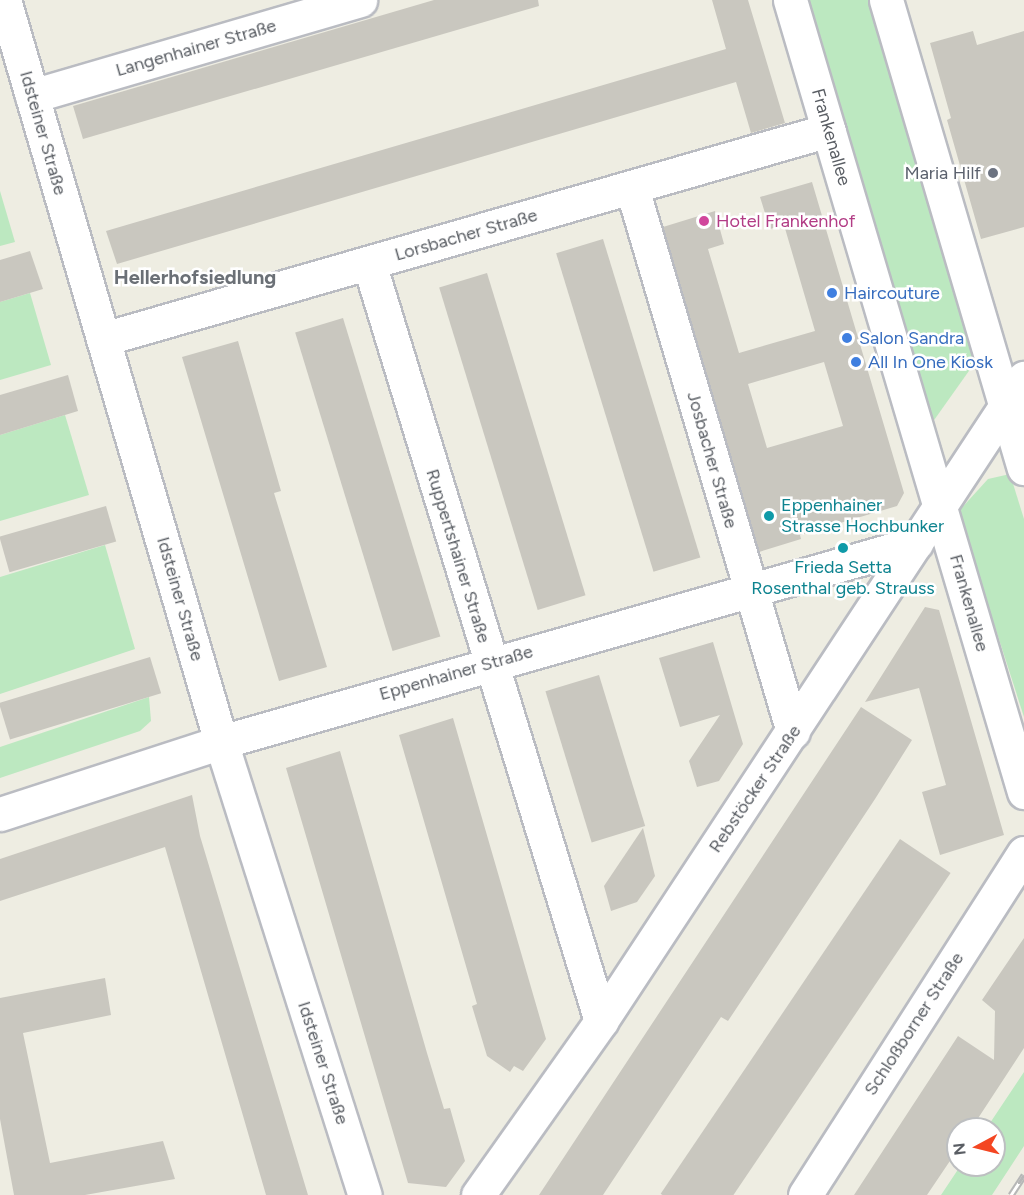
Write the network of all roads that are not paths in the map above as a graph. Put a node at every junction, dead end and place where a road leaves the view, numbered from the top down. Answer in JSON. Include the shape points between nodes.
{"nodes":[{"id":1,"x":4,"y":0,"type":"edge"},
{"id":2,"x":360,"y":0,"type":"edge"},
{"id":3,"x":790,"y":0,"type":"edge"},
{"id":4,"x":886,"y":0,"type":"edge"},
{"id":5,"x":32,"y":96,"type":"junction"},
{"id":6,"x":829,"y":130,"type":"junction"},
{"id":7,"x":632,"y":188,"type":"junction"},
{"id":8,"x":369,"y":263,"type":"junction"},
{"id":9,"x":103,"y":339,"type":"junction"},
{"id":10,"x":1024,"y":378,"type":"edge"},
{"id":11,"x":1004,"y":405,"type":"junction"},
{"id":12,"x":1024,"y":468,"type":"edge"},
{"id":13,"x":940,"y":505,"type":"junction"},
{"id":14,"x":916,"y":543,"type":"junction"},
{"id":15,"x":751,"y":592,"type":"junction"},
{"id":16,"x":490,"y":663,"type":"junction"},
{"id":17,"x":793,"y":732,"type":"junction"},
{"id":18,"x":221,"y":742,"type":"junction"},
{"id":19,"x":1024,"y":792,"type":"edge"},
{"id":20,"x":0,"y":814,"type":"edge"},
{"id":21,"x":1024,"y":853,"type":"edge"},
{"id":22,"x":601,"y":1021,"type":"junction"},
{"id":23,"x":365,"y":1195,"type":"edge"},
{"id":24,"x":478,"y":1195,"type":"edge"},
{"id":25,"x":805,"y":1195,"type":"edge"}],
"edges":[{"from":1,"to":5,"type":"street","name":"Idsteiner Straße"},
{"from":2,"to":5,"type":"street","name":"Langenhainer Straße"},
{"from":3,"to":6,"type":"street","name":"Frankenallee"},
{"from":4,"to":11,"type":"street"},
{"from":5,"to":9,"type":"street","name":"Idsteiner Straße"},
{"from":6,"to":7,"type":"street","name":"Lorsbacher Straße"},
{"from":6,"to":13,"type":"street","name":"Frankenallee"},
{"from":7,"to":8,"type":"street","name":"Lorsbacher Straße"},
{"from":7,"to":15,"type":"street","name":"Josbacher Straße"},
{"from":8,"to":9,"type":"street","name":"Lorsbacher Straße"},
{"from":8,"to":16,"type":"street","name":"Ruppertshainer Straße"},
{"from":9,"to":18,"type":"street","name":"Idsteiner Straße"},
{"from":10,"to":11,"type":"street","name":"Rebstöcker Straße"},
{"from":11,"to":12,"type":"street"},
{"from":11,"to":13,"type":"street","name":"Rebstöcker Straße"},
{"from":13,"to":14,"type":"street","name":"Rebstöcker Straße"},
{"from":13,"to":19,"type":"street","name":"Frankenallee"},
{"from":14,"to":15,"type":"street","name":"Eppenhainer Straße"},
{"from":14,"to":17,"type":"street","name":"Rebstöcker Straße"},
{"from":15,"to":16,"type":"street","name":"Eppenhainer Straße"},
{"from":15,"to":17,"type":"street","name":"Josbacher Straße"},
{"from":16,"to":18,"type":"street","name":"Eppenhainer Straße"},
{"from":16,"to":22,"type":"street","name":"Ruppertshainer Straße"},
{"from":17,"to":22,"type":"street","name":"Rebstöcker Straße"},
{"from":18,"to":20,"type":"street","name":"Eppenhainer Straße"},
{"from":18,"to":23,"type":"street","name":"Idsteiner Straße"},
{"from":21,"to":25,"type":"street","name":"Schloßborner Straße"},
{"from":22,"to":24,"type":"street","name":"Rebstöcker Straße"}]}
